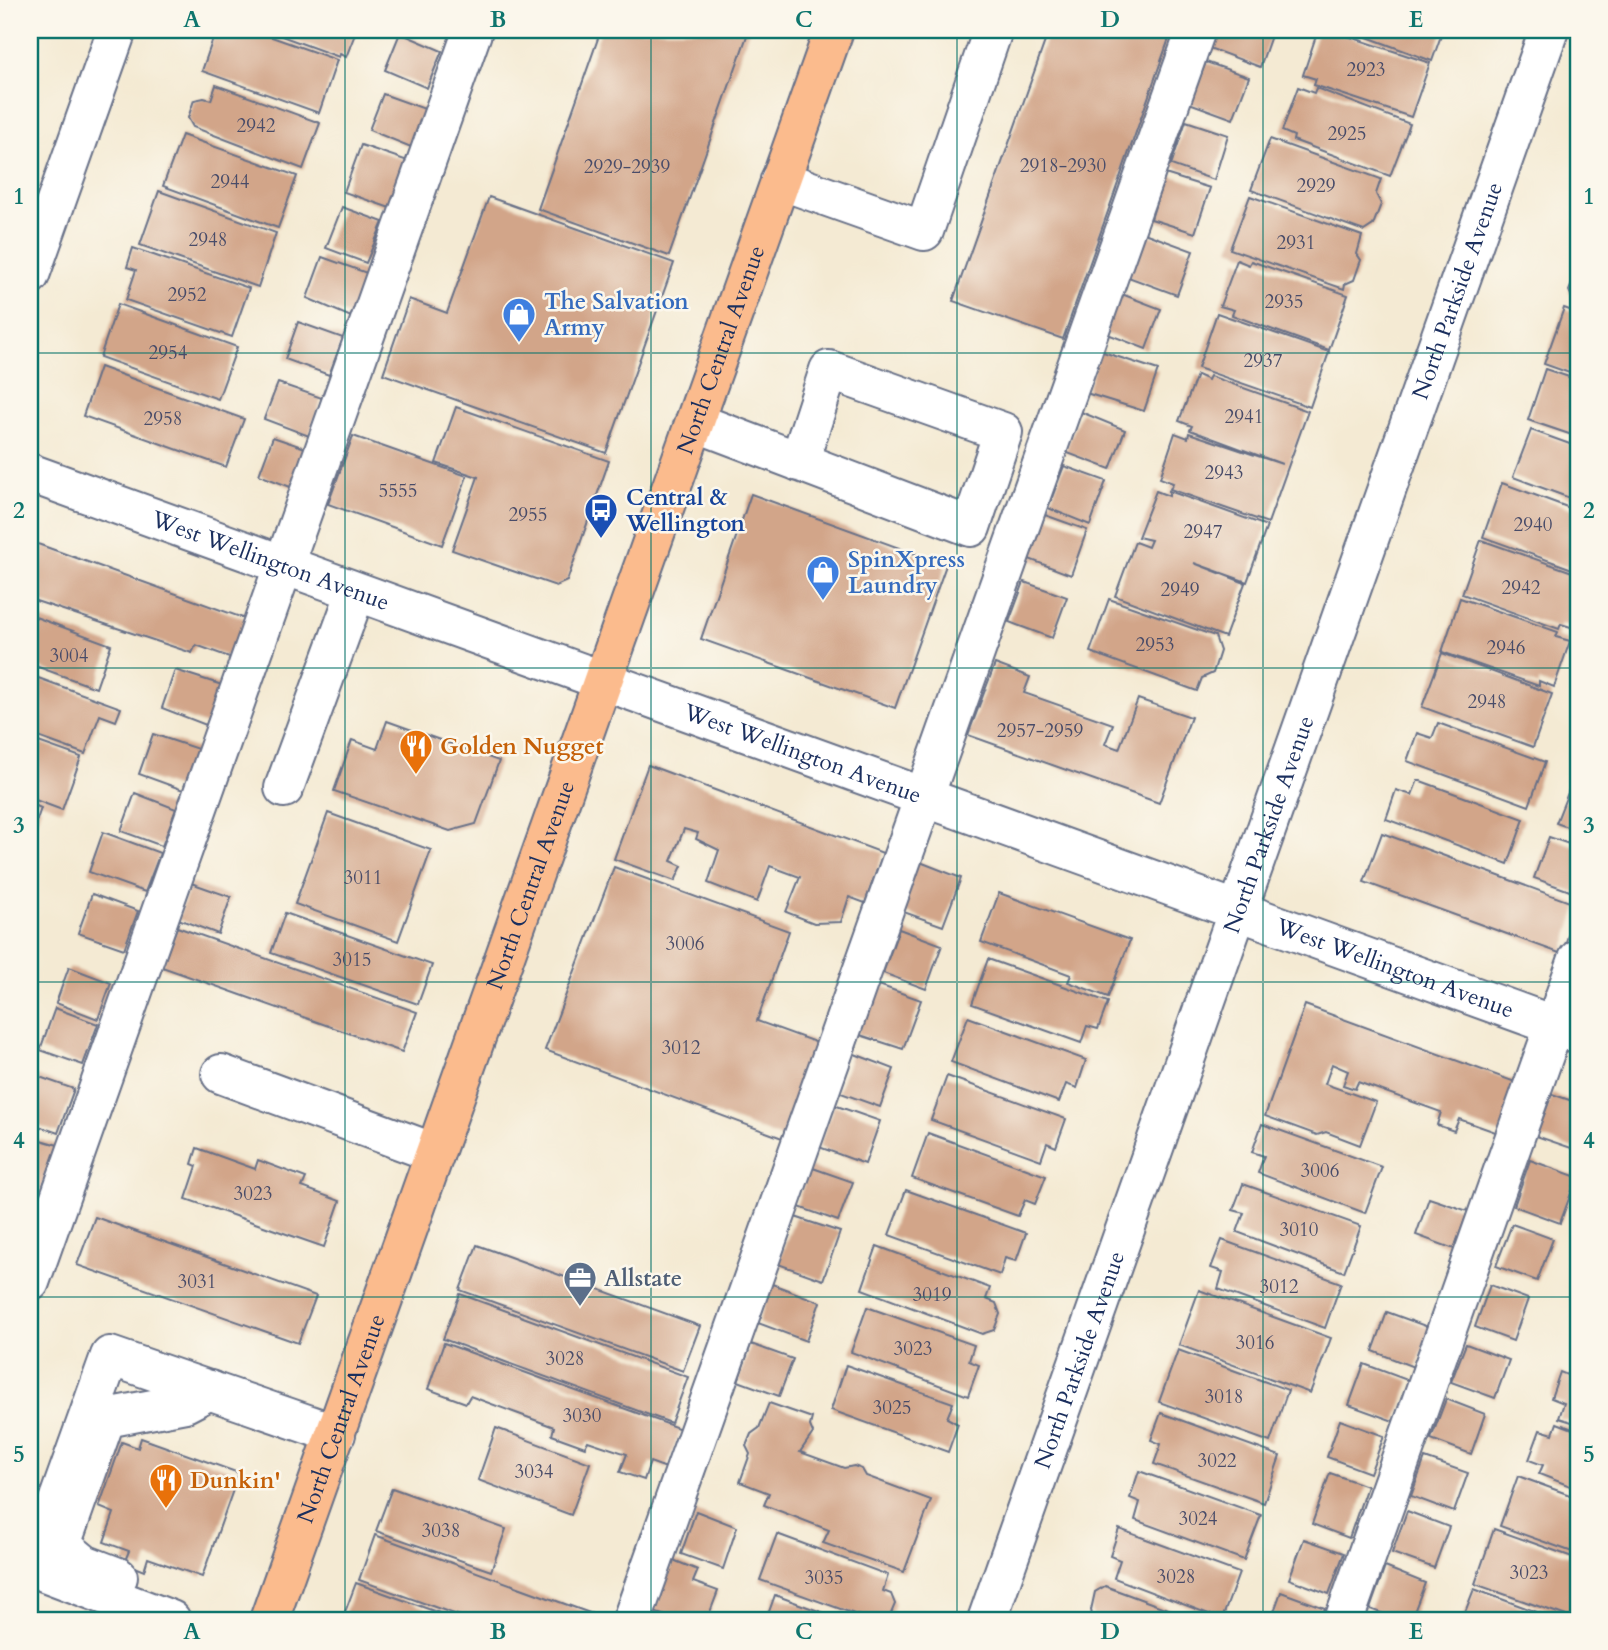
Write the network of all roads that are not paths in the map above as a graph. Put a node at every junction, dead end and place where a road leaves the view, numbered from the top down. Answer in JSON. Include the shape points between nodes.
{"nodes":[{"id":1,"x":117,"y":30,"type":"edge"},
{"id":2,"x":472,"y":30,"type":"edge"},
{"id":3,"x":834,"y":30,"type":"edge"},
{"id":4,"x":993,"y":30,"type":"edge"},
{"id":5,"x":1196,"y":30,"type":"edge"},
{"id":6,"x":1549,"y":30,"type":"edge"},
{"id":7,"x":780,"y":180,"type":"junction"},
{"id":8,"x":30,"y":275,"type":"edge"},
{"id":9,"x":695,"y":422,"type":"junction"},
{"id":10,"x":799,"y":462,"type":"junction"},
{"id":11,"x":30,"y":472,"type":"edge"},
{"id":12,"x":282,"y":565,"type":"junction"},
{"id":13,"x":356,"y":592,"type":"junction"},
{"id":14,"x":603,"y":681,"type":"junction"},
{"id":15,"x":284,"y":788,"type":"dead end"},
{"id":16,"x":924,"y":797,"type":"junction"},
{"id":17,"x":1237,"y":911,"type":"junction"},
{"id":18,"x":1578,"y":959,"type":"edge"},
{"id":19,"x":1566,"y":1030,"type":"edge"},
{"id":20,"x":220,"y":1073,"type":"dead end"},
{"id":21,"x":435,"y":1153,"type":"junction"},
{"id":22,"x":30,"y":1282,"type":"edge"},
{"id":23,"x":210,"y":1390,"type":"junction"},
{"id":24,"x":335,"y":1434,"type":"junction"},
{"id":25,"x":171,"y":1620,"type":"edge"},
{"id":26,"x":190,"y":1620,"type":"edge"},
{"id":27,"x":269,"y":1620,"type":"edge"},
{"id":28,"x":632,"y":1620,"type":"edge"},
{"id":29,"x":987,"y":1620,"type":"edge"},
{"id":30,"x":1344,"y":1620,"type":"edge"}],
"edges":[{"from":1,"to":8,"type":"street"},
{"from":2,"to":12,"type":"street"},
{"from":3,"to":7,"type":"main road","name":"North Central Avenue"},
{"from":4,"to":7,"type":"street","via":[[924,231]]},
{"from":5,"to":16,"type":"street"},
{"from":6,"to":17,"type":"street","name":"North Parkside Avenue"},
{"from":7,"to":9,"type":"main road","name":"North Central Avenue"},
{"from":9,"to":10,"type":"street"},
{"from":9,"to":14,"type":"main road","name":"North Central Avenue"},
{"from":10,"to":10,"type":"street","via":[[971,527],[1003,432],[829,370]]},
{"from":11,"to":12,"type":"street","name":"West Wellington Avenue"},
{"from":12,"to":13,"type":"street","name":"West Wellington Avenue"},
{"from":12,"to":22,"type":"street"},
{"from":13,"to":14,"type":"street","name":"West Wellington Avenue"},
{"from":13,"to":15,"type":"street"},
{"from":14,"to":16,"type":"street","name":"West Wellington Avenue"},
{"from":14,"to":21,"type":"main road","name":"North Central Avenue"},
{"from":16,"to":17,"type":"street","name":"West Wellington Avenue"},
{"from":16,"to":28,"type":"street"},
{"from":17,"to":19,"type":"street","name":"West Wellington Avenue"},
{"from":17,"to":29,"type":"street","name":"North Parkside Avenue"},
{"from":18,"to":19,"type":"street"},
{"from":19,"to":30,"type":"street"},
{"from":20,"to":21,"type":"street"},
{"from":21,"to":24,"type":"main road","name":"North Central Avenue"},
{"from":23,"to":24,"type":"street"},
{"from":23,"to":25,"type":"street","via":[[110,1356],[34,1568]]},
{"from":23,"to":26,"type":"street","via":[[185,1403],[106,1418],[61,1545],[84,1564],[177,1600]]},
{"from":24,"to":27,"type":"main road","name":"North Central Avenue"}]}
